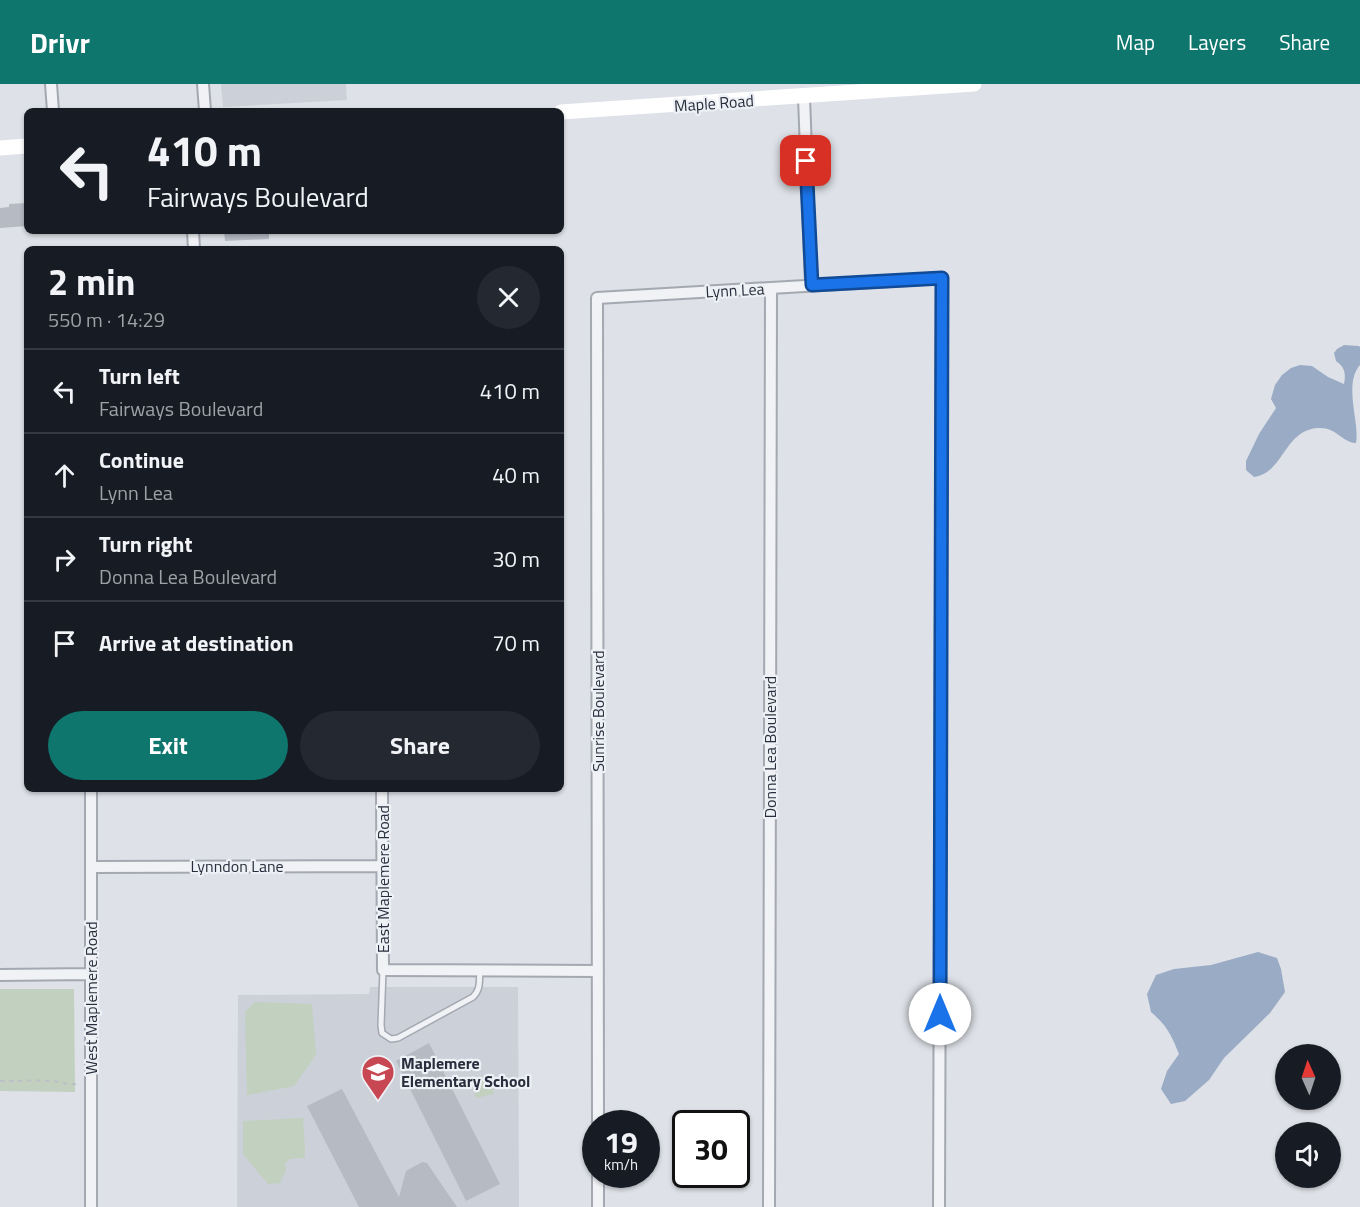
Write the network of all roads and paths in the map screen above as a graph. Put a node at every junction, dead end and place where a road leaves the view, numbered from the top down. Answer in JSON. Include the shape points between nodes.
{"nodes":[{"id":1,"x":51,"y":84,"type":"edge"},
{"id":2,"x":203,"y":84,"type":"edge"},
{"id":3,"x":974,"y":84,"type":"edge"},
{"id":4,"x":804,"y":97,"type":"junction"},
{"id":5,"x":53,"y":108,"type":"edge"},
{"id":6,"x":205,"y":108,"type":"edge"},
{"id":7,"x":564,"y":112,"type":"edge"},
{"id":8,"x":24,"y":146,"type":"edge"},
{"id":9,"x":0,"y":148,"type":"edge"},
{"id":10,"x":812,"y":285,"type":"junction"},
{"id":11,"x":771,"y":288,"type":"junction"},
{"id":12,"x":597,"y":297,"type":"joint"},
{"id":13,"x":91,"y":792,"type":"edge"},
{"id":14,"x":382,"y":792,"type":"edge"},
{"id":15,"x":382,"y":866,"type":"junction"},
{"id":16,"x":91,"y":867,"type":"junction"},
{"id":17,"x":383,"y":970,"type":"junction"},
{"id":18,"x":480,"y":970,"type":"junction"},
{"id":19,"x":598,"y":970,"type":"junction"},
{"id":20,"x":92,"y":974,"type":"junction"},
{"id":21,"x":0,"y":975,"type":"edge"},
{"id":22,"x":0,"y":1081,"type":"edge"},
{"id":23,"x":76,"y":1084,"type":"dead end"},
{"id":24,"x":598,"y":1110,"type":"edge"},
{"id":25,"x":598,"y":1188,"type":"edge"},
{"id":26,"x":91,"y":1207,"type":"edge"},
{"id":27,"x":598,"y":1207,"type":"edge"},
{"id":28,"x":769,"y":1207,"type":"edge"},
{"id":29,"x":939,"y":1207,"type":"edge"}],
"edges":[{"from":1,"to":5,"type":"street"},
{"from":2,"to":6,"type":"street"},
{"from":3,"to":4,"type":"main road","name":"Maple Road"},
{"from":4,"to":7,"type":"main road","name":"Maple Road"},
{"from":4,"to":10,"type":"street"},
{"from":8,"to":9,"type":"main road"},
{"from":10,"to":11,"type":"street","name":"Lynn Lea"},
{"from":10,"to":29,"type":"street","name":"Lynn Lea","via":[[942,278]]},
{"from":11,"to":12,"type":"street","name":"Lynn Lea"},
{"from":11,"to":28,"type":"street","name":"Donna Lea Boulevard"},
{"from":12,"to":19,"type":"street","name":"Sunrise Boulevard"},
{"from":13,"to":16,"type":"street","name":"West Maplemere Road"},
{"from":14,"to":15,"type":"street","name":"East Maplemere Road"},
{"from":15,"to":16,"type":"street","name":"Lynndon Lane"},
{"from":15,"to":17,"type":"street","name":"East Maplemere Road"},
{"from":16,"to":20,"type":"street","name":"West Maplemere Road"},
{"from":17,"to":18,"type":"street"},
{"from":17,"to":18,"type":"lane","via":[[381,1025],[382,1033],[391,1039],[473,997],[479,987]]},
{"from":18,"to":19,"type":"street"},
{"from":19,"to":24,"type":"street","name":"Sunrise Boulevard"},
{"from":20,"to":21,"type":"street"},
{"from":20,"to":26,"type":"street","name":"West Maplemere Road"},
{"from":22,"to":23,"type":"path"},
{"from":25,"to":27,"type":"street"}]}
